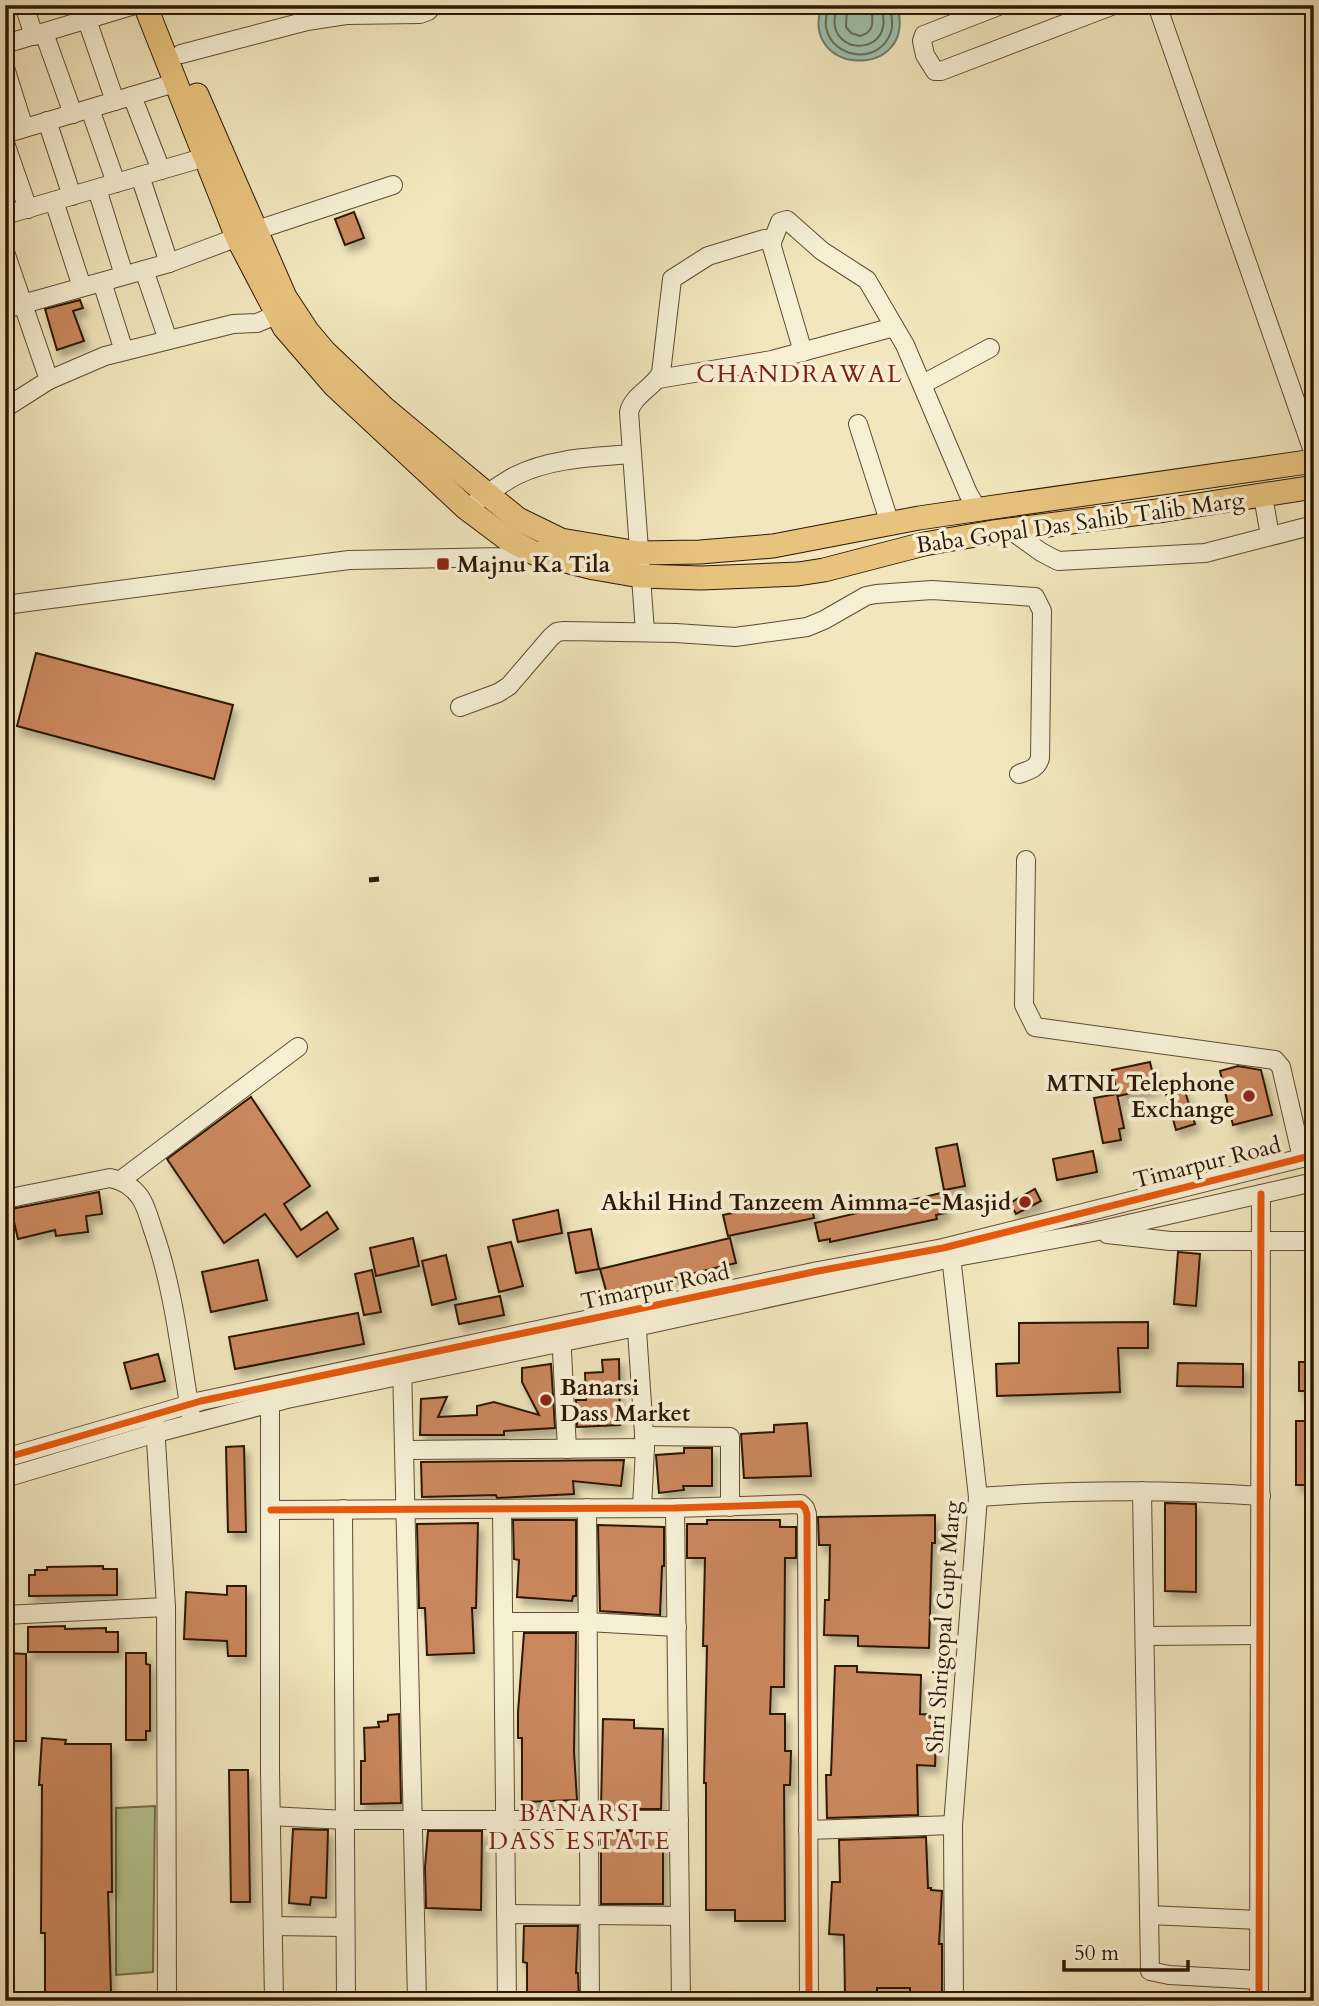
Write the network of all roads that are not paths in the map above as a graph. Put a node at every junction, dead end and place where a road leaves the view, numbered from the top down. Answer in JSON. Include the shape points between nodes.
{"nodes":[{"id":1,"x":24,"y":5,"type":"edge"},
{"id":2,"x":135,"y":5,"type":"edge"},
{"id":3,"x":145,"y":5,"type":"edge"},
{"id":4,"x":160,"y":5,"type":"edge"},
{"id":5,"x":433,"y":5,"type":"edge"},
{"id":6,"x":1002,"y":5,"type":"edge"},
{"id":7,"x":1114,"y":5,"type":"edge"},
{"id":8,"x":1157,"y":5,"type":"edge"},
{"id":9,"x":342,"y":10,"type":"edge"},
{"id":10,"x":88,"y":20,"type":"junction"},
{"id":11,"x":39,"y":34,"type":"junction"},
{"id":12,"x":5,"y":44,"type":"edge"},
{"id":13,"x":181,"y":54,"type":"junction"},
{"id":14,"x":5,"y":68,"type":"edge"},
{"id":15,"x":175,"y":83,"type":"junction"},
{"id":16,"x":132,"y":96,"type":"junction"},
{"id":17,"x":115,"y":101,"type":"junction"},
{"id":18,"x":81,"y":111,"type":"junction"},
{"id":19,"x":47,"y":121,"type":"junction"},
{"id":20,"x":24,"y":128,"type":"junction"},
{"id":21,"x":5,"y":134,"type":"edge"},
{"id":22,"x":5,"y":143,"type":"edge"},
{"id":23,"x":206,"y":157,"type":"junction"},
{"id":24,"x":161,"y":170,"type":"junction"},
{"id":25,"x":140,"y":176,"type":"junction"},
{"id":26,"x":116,"y":183,"type":"junction"},
{"id":27,"x":393,"y":185,"type":"dead end"},
{"id":28,"x":97,"y":188,"type":"junction"},
{"id":29,"x":63,"y":198,"type":"junction"},
{"id":30,"x":28,"y":208,"type":"junction"},
{"id":31,"x":5,"y":215,"type":"edge"},
{"id":32,"x":246,"y":234,"type":"junction"},
{"id":33,"x":772,"y":242,"type":"junction"},
{"id":34,"x":5,"y":252,"type":"edge"},
{"id":35,"x":169,"y":263,"type":"junction"},
{"id":36,"x":144,"y":270,"type":"junction"},
{"id":37,"x":124,"y":275,"type":"junction"},
{"id":38,"x":102,"y":282,"type":"junction"},
{"id":39,"x":82,"y":287,"type":"junction"},
{"id":40,"x":24,"y":303,"type":"junction"},
{"id":41,"x":5,"y":309,"type":"edge"},
{"id":42,"x":284,"y":312,"type":"junction"},
{"id":43,"x":894,"y":327,"type":"junction"},
{"id":44,"x":168,"y":340,"type":"junction"},
{"id":45,"x":990,"y":348,"type":"dead end"},
{"id":46,"x":124,"y":351,"type":"junction"},
{"id":47,"x":803,"y":352,"type":"junction"},
{"id":48,"x":658,"y":379,"type":"junction"},
{"id":49,"x":49,"y":380,"type":"junction"},
{"id":50,"x":923,"y":384,"type":"junction"},
{"id":51,"x":5,"y":408,"type":"edge"},
{"id":52,"x":858,"y":424,"type":"dead end"},
{"id":53,"x":632,"y":454,"type":"junction"},
{"id":54,"x":1314,"y":454,"type":"edge"},
{"id":55,"x":1314,"y":461,"type":"edge"},
{"id":56,"x":1314,"y":487,"type":"edge"},
{"id":57,"x":486,"y":494,"type":"junction"},
{"id":58,"x":1263,"y":496,"type":"junction"},
{"id":59,"x":466,"y":508,"type":"junction"},
{"id":60,"x":977,"y":509,"type":"junction"},
{"id":61,"x":890,"y":524,"type":"junction"},
{"id":62,"x":1314,"y":526,"type":"edge"},
{"id":63,"x":1009,"y":530,"type":"junction"},
{"id":64,"x":1270,"y":536,"type":"junction"},
{"id":65,"x":561,"y":540,"type":"junction"},
{"id":66,"x":534,"y":553,"type":"junction"},
{"id":67,"x":638,"y":553,"type":"junction"},
{"id":68,"x":640,"y":576,"type":"junction"},
{"id":69,"x":5,"y":605,"type":"edge"},
{"id":70,"x":645,"y":632,"type":"junction"},
{"id":71,"x":460,"y":707,"type":"dead end"},
{"id":72,"x":1019,"y":774,"type":"dead end"},
{"id":73,"x":1026,"y":860,"type":"dead end"},
{"id":74,"x":298,"y":1047,"type":"dead end"},
{"id":75,"x":1308,"y":1157,"type":"edge"},
{"id":76,"x":121,"y":1180,"type":"junction"},
{"id":77,"x":1314,"y":1182,"type":"edge"},
{"id":78,"x":1261,"y":1194,"type":"junction"},
{"id":79,"x":5,"y":1199,"type":"edge"},
{"id":80,"x":1089,"y":1212,"type":"junction"},
{"id":81,"x":1093,"y":1232,"type":"junction"},
{"id":82,"x":1314,"y":1241,"type":"edge"},
{"id":83,"x":1261,"y":1242,"type":"junction"},
{"id":84,"x":951,"y":1252,"type":"junction"},
{"id":85,"x":636,"y":1318,"type":"junction"},
{"id":86,"x":561,"y":1333,"type":"junction"},
{"id":87,"x":403,"y":1366,"type":"junction"},
{"id":88,"x":270,"y":1395,"type":"junction"},
{"id":89,"x":189,"y":1404,"type":"junction"},
{"id":90,"x":155,"y":1413,"type":"junction"},
{"id":91,"x":192,"y":1423,"type":"junction"},
{"id":92,"x":156,"y":1433,"type":"junction"},
{"id":93,"x":645,"y":1442,"type":"junction"},
{"id":94,"x":567,"y":1449,"type":"junction"},
{"id":95,"x":405,"y":1450,"type":"junction"},
{"id":96,"x":5,"y":1458,"type":"edge"},
{"id":97,"x":5,"y":1478,"type":"edge"},
{"id":98,"x":1142,"y":1491,"type":"junction"},
{"id":99,"x":1261,"y":1496,"type":"junction"},
{"id":100,"x":978,"y":1497,"type":"junction"},
{"id":101,"x":730,"y":1507,"type":"junction"},
{"id":102,"x":587,"y":1508,"type":"junction"},
{"id":103,"x":642,"y":1508,"type":"junction"},
{"id":104,"x":675,"y":1508,"type":"junction"},
{"id":105,"x":343,"y":1509,"type":"junction"},
{"id":106,"x":407,"y":1509,"type":"junction"},
{"id":107,"x":502,"y":1509,"type":"junction"},
{"id":108,"x":271,"y":1510,"type":"junction"},
{"id":109,"x":166,"y":1607,"type":"junction"},
{"id":110,"x":5,"y":1615,"type":"edge"},
{"id":111,"x":503,"y":1622,"type":"junction"},
{"id":112,"x":587,"y":1622,"type":"junction"},
{"id":113,"x":677,"y":1627,"type":"junction"},
{"id":114,"x":1260,"y":1635,"type":"junction"},
{"id":115,"x":1145,"y":1636,"type":"junction"},
{"id":116,"x":271,"y":1816,"type":"junction"},
{"id":117,"x":345,"y":1820,"type":"junction"},
{"id":118,"x":413,"y":1820,"type":"junction"},
{"id":119,"x":589,"y":1820,"type":"junction"},
{"id":120,"x":679,"y":1820,"type":"junction"},
{"id":121,"x":505,"y":1821,"type":"junction"},
{"id":122,"x":953,"y":1825,"type":"junction"},
{"id":123,"x":808,"y":1830,"type":"junction"},
{"id":124,"x":506,"y":1914,"type":"junction"},
{"id":125,"x":589,"y":1915,"type":"junction"},
{"id":126,"x":1149,"y":1915,"type":"junction"},
{"id":127,"x":680,"y":1916,"type":"junction"},
{"id":128,"x":1259,"y":1920,"type":"junction"},
{"id":129,"x":273,"y":1926,"type":"junction"},
{"id":130,"x":345,"y":1927,"type":"junction"},
{"id":131,"x":1259,"y":1980,"type":"junction"},
{"id":132,"x":167,"y":2001,"type":"edge"},
{"id":133,"x":274,"y":2001,"type":"edge"},
{"id":134,"x":346,"y":2001,"type":"edge"},
{"id":135,"x":417,"y":2001,"type":"edge"},
{"id":136,"x":507,"y":2001,"type":"edge"},
{"id":137,"x":590,"y":2001,"type":"edge"},
{"id":138,"x":681,"y":2001,"type":"edge"},
{"id":139,"x":809,"y":2001,"type":"edge"},
{"id":140,"x":954,"y":2001,"type":"edge"},
{"id":141,"x":1259,"y":2001,"type":"edge"}],
"edges":[{"from":1,"to":11,"type":"street"},
{"from":2,"to":10,"type":"street"},
{"from":3,"to":15,"type":"main road","name":"Baba Gopal Das Sahib Talib Marg"},
{"from":4,"to":13,"type":"main road","name":"Baba Gopal Das Sahib Talib Marg"},
{"from":5,"to":9,"type":"street","via":[[420,14]]},
{"from":6,"to":7,"type":"street","via":[[924,35],[931,67],[941,71]]},
{"from":8,"to":54,"type":"street"},
{"from":9,"to":13,"type":"street"},
{"from":10,"to":11,"type":"street"},
{"from":10,"to":17,"type":"street"},
{"from":11,"to":12,"type":"street"},
{"from":11,"to":18,"type":"street"},
{"from":13,"to":32,"type":"main road","name":"Baba Gopal Das Sahib Talib Marg"},
{"from":14,"to":20,"type":"street"},
{"from":15,"to":16,"type":"street"},
{"from":15,"to":23,"type":"main road","name":"Baba Gopal Das Sahib Talib Marg"},
{"from":16,"to":17,"type":"street"},
{"from":16,"to":24,"type":"street"},
{"from":17,"to":18,"type":"street"},
{"from":18,"to":19,"type":"street"},
{"from":18,"to":26,"type":"street"},
{"from":19,"to":20,"type":"street"},
{"from":19,"to":29,"type":"street"},
{"from":20,"to":21,"type":"street"},
{"from":22,"to":30,"type":"street"},
{"from":23,"to":24,"type":"street"},
{"from":23,"to":32,"type":"main road","name":"Baba Gopal Das Sahib Talib Marg"},
{"from":24,"to":25,"type":"street"},
{"from":25,"to":26,"type":"street"},
{"from":25,"to":35,"type":"street"},
{"from":26,"to":28,"type":"street"},
{"from":27,"to":32,"type":"street"},
{"from":28,"to":29,"type":"street"},
{"from":28,"to":37,"type":"street"},
{"from":29,"to":30,"type":"street"},
{"from":29,"to":39,"type":"street"},
{"from":30,"to":31,"type":"street"},
{"from":32,"to":35,"type":"street"},
{"from":32,"to":42,"type":"main road","name":"Baba Gopal Das Sahib Talib Marg"},
{"from":33,"to":43,"type":"street","via":[[780,222],[787,220],[822,251],[867,280]]},
{"from":33,"to":47,"type":"street"},
{"from":33,"to":48,"type":"street","via":[[764,239],[708,256],[671,279]]},
{"from":34,"to":40,"type":"street"},
{"from":35,"to":36,"type":"street"},
{"from":36,"to":37,"type":"street"},
{"from":36,"to":44,"type":"street"},
{"from":37,"to":38,"type":"street"},
{"from":38,"to":39,"type":"street"},
{"from":38,"to":46,"type":"street"},
{"from":39,"to":40,"type":"street"},
{"from":40,"to":41,"type":"street"},
{"from":40,"to":49,"type":"street"},
{"from":42,"to":44,"type":"street","via":[[257,323],[233,324]]},
{"from":42,"to":57,"type":"main road","name":"Baba Gopal Das Sahib Talib Marg"},
{"from":42,"to":59,"type":"main road","name":"Baba Gopal Das Sahib Talib Marg","via":[[296,342],[334,385]]},
{"from":43,"to":47,"type":"street"},
{"from":43,"to":50,"type":"street"},
{"from":44,"to":46,"type":"street"},
{"from":45,"to":50,"type":"street"},
{"from":46,"to":49,"type":"street"},
{"from":47,"to":48,"type":"street"},
{"from":48,"to":53,"type":"street","via":[[629,409]]},
{"from":49,"to":51,"type":"street"},
{"from":50,"to":60,"type":"street"},
{"from":52,"to":61,"type":"street"},
{"from":53,"to":57,"type":"street","via":[[537,468]]},
{"from":53,"to":67,"type":"street"},
{"from":55,"to":60,"type":"main road","name":"Baba Gopal Das Sahib Talib Marg"},
{"from":56,"to":58,"type":"main road","name":"Baba Gopal Das Sahib Talib Marg"},
{"from":57,"to":59,"type":"street"},
{"from":57,"to":65,"type":"main road","name":"Baba Gopal Das Sahib Talib Marg","via":[[518,519]]},
{"from":58,"to":63,"type":"main road","name":"Baba Gopal Das Sahib Talib Marg"},
{"from":58,"to":64,"type":"street"},
{"from":59,"to":66,"type":"main road","name":"Baba Gopal Das Sahib Talib Marg"},
{"from":60,"to":61,"type":"main road","name":"Baba Gopal Das Sahib Talib Marg"},
{"from":61,"to":67,"type":"main road","name":"Baba Gopal Das Sahib Talib Marg","via":[[773,547]]},
{"from":62,"to":64,"type":"street"},
{"from":63,"to":64,"type":"street","via":[[1058,561],[1205,553]]},
{"from":63,"to":68,"type":"main road","name":"Baba Gopal Das Sahib Talib Marg","via":[[924,544],[798,574]]},
{"from":65,"to":66,"type":"street"},
{"from":65,"to":67,"type":"main road","name":"Baba Gopal Das Sahib Talib Marg"},
{"from":66,"to":68,"type":"main road","name":"Baba Gopal Das Sahib Talib Marg"},
{"from":66,"to":69,"type":"street","via":[[349,560]]},
{"from":67,"to":68,"type":"street"},
{"from":68,"to":70,"type":"street"},
{"from":70,"to":71,"type":"street","via":[[557,632],[509,686]]},
{"from":70,"to":72,"type":"street","via":[[734,638],[807,626],[876,594],[932,590],[1035,597],[1042,611],[1040,758],[1033,769]]},
{"from":73,"to":75,"type":"street","via":[[1024,1005],[1035,1027],[1275,1060]]},
{"from":74,"to":76,"type":"street"},
{"from":75,"to":80,"type":"street","name":"Timarpur Road"},
{"from":76,"to":79,"type":"street","via":[[110,1178]]},
{"from":76,"to":89,"type":"street","via":[[142,1200],[161,1252]]},
{"from":77,"to":78,"type":"street","name":"Timarpur Road"},
{"from":78,"to":81,"type":"street","name":"Timarpur Road"},
{"from":78,"to":83,"type":"street"},
{"from":80,"to":81,"type":"street"},
{"from":80,"to":84,"type":"street","name":"Timarpur Road"},
{"from":81,"to":83,"type":"street","via":[[1170,1241]]},
{"from":81,"to":84,"type":"street","name":"Timarpur Road"},
{"from":82,"to":83,"type":"street"},
{"from":83,"to":99,"type":"street"},
{"from":84,"to":85,"type":"street","name":"Timarpur Road"},
{"from":84,"to":100,"type":"street","name":"Shri Shrigopal Gupt Marg"},
{"from":85,"to":86,"type":"street","name":"Timarpur Road"},
{"from":85,"to":93,"type":"street"},
{"from":86,"to":87,"type":"street","name":"Timarpur Road"},
{"from":86,"to":94,"type":"street"},
{"from":87,"to":88,"type":"street","name":"Timarpur Road"},
{"from":87,"to":95,"type":"street"},
{"from":88,"to":89,"type":"street","name":"Timarpur Road"},
{"from":88,"to":91,"type":"street","name":"Timarpur Road"},
{"from":88,"to":108,"type":"street"},
{"from":89,"to":90,"type":"street","name":"Timarpur Road"},
{"from":89,"to":91,"type":"street"},
{"from":90,"to":92,"type":"street"},
{"from":90,"to":96,"type":"street","name":"Timarpur Road"},
{"from":91,"to":92,"type":"street","name":"Timarpur Road"},
{"from":92,"to":97,"type":"street","name":"Timarpur Road"},
{"from":92,"to":109,"type":"street"},
{"from":93,"to":94,"type":"street"},
{"from":93,"to":101,"type":"street","via":[[730,1437]]},
{"from":93,"to":103,"type":"street"},
{"from":94,"to":95,"type":"street"},
{"from":95,"to":106,"type":"street"},
{"from":98,"to":99,"type":"street"},
{"from":98,"to":100,"type":"street"},
{"from":98,"to":115,"type":"street"},
{"from":99,"to":114,"type":"street"},
{"from":100,"to":122,"type":"street","name":"Shri Shrigopal Gupt Marg"},
{"from":101,"to":104,"type":"street"},
{"from":101,"to":123,"type":"street","via":[[801,1504],[807,1514]]},
{"from":102,"to":103,"type":"street"},
{"from":102,"to":107,"type":"street"},
{"from":102,"to":112,"type":"street"},
{"from":103,"to":104,"type":"street"},
{"from":104,"to":113,"type":"street"},
{"from":105,"to":106,"type":"street"},
{"from":105,"to":108,"type":"street"},
{"from":105,"to":117,"type":"street"},
{"from":106,"to":107,"type":"street"},
{"from":106,"to":118,"type":"street"},
{"from":107,"to":111,"type":"street"},
{"from":108,"to":116,"type":"street"},
{"from":109,"to":110,"type":"street"},
{"from":109,"to":132,"type":"street"},
{"from":111,"to":112,"type":"street"},
{"from":111,"to":121,"type":"street"},
{"from":112,"to":113,"type":"street"},
{"from":112,"to":119,"type":"street"},
{"from":113,"to":120,"type":"street"},
{"from":114,"to":115,"type":"street"},
{"from":114,"to":128,"type":"street"},
{"from":115,"to":126,"type":"street"},
{"from":116,"to":117,"type":"street"},
{"from":116,"to":129,"type":"street"},
{"from":117,"to":118,"type":"street"},
{"from":117,"to":130,"type":"street"},
{"from":118,"to":121,"type":"street"},
{"from":118,"to":135,"type":"street"},
{"from":119,"to":120,"type":"street"},
{"from":119,"to":121,"type":"street"},
{"from":119,"to":125,"type":"street"},
{"from":120,"to":127,"type":"street"},
{"from":121,"to":124,"type":"street"},
{"from":122,"to":123,"type":"street"},
{"from":122,"to":140,"type":"street","name":"Shri Shrigopal Gupt Marg"},
{"from":123,"to":139,"type":"street"},
{"from":124,"to":125,"type":"street"},
{"from":124,"to":136,"type":"street"},
{"from":125,"to":127,"type":"street"},
{"from":125,"to":137,"type":"street"},
{"from":126,"to":128,"type":"street"},
{"from":126,"to":131,"type":"street","via":[[1150,1971]]},
{"from":127,"to":138,"type":"street"},
{"from":128,"to":131,"type":"street"},
{"from":129,"to":130,"type":"street"},
{"from":129,"to":133,"type":"street"},
{"from":130,"to":134,"type":"street"},
{"from":131,"to":141,"type":"street"}]}
